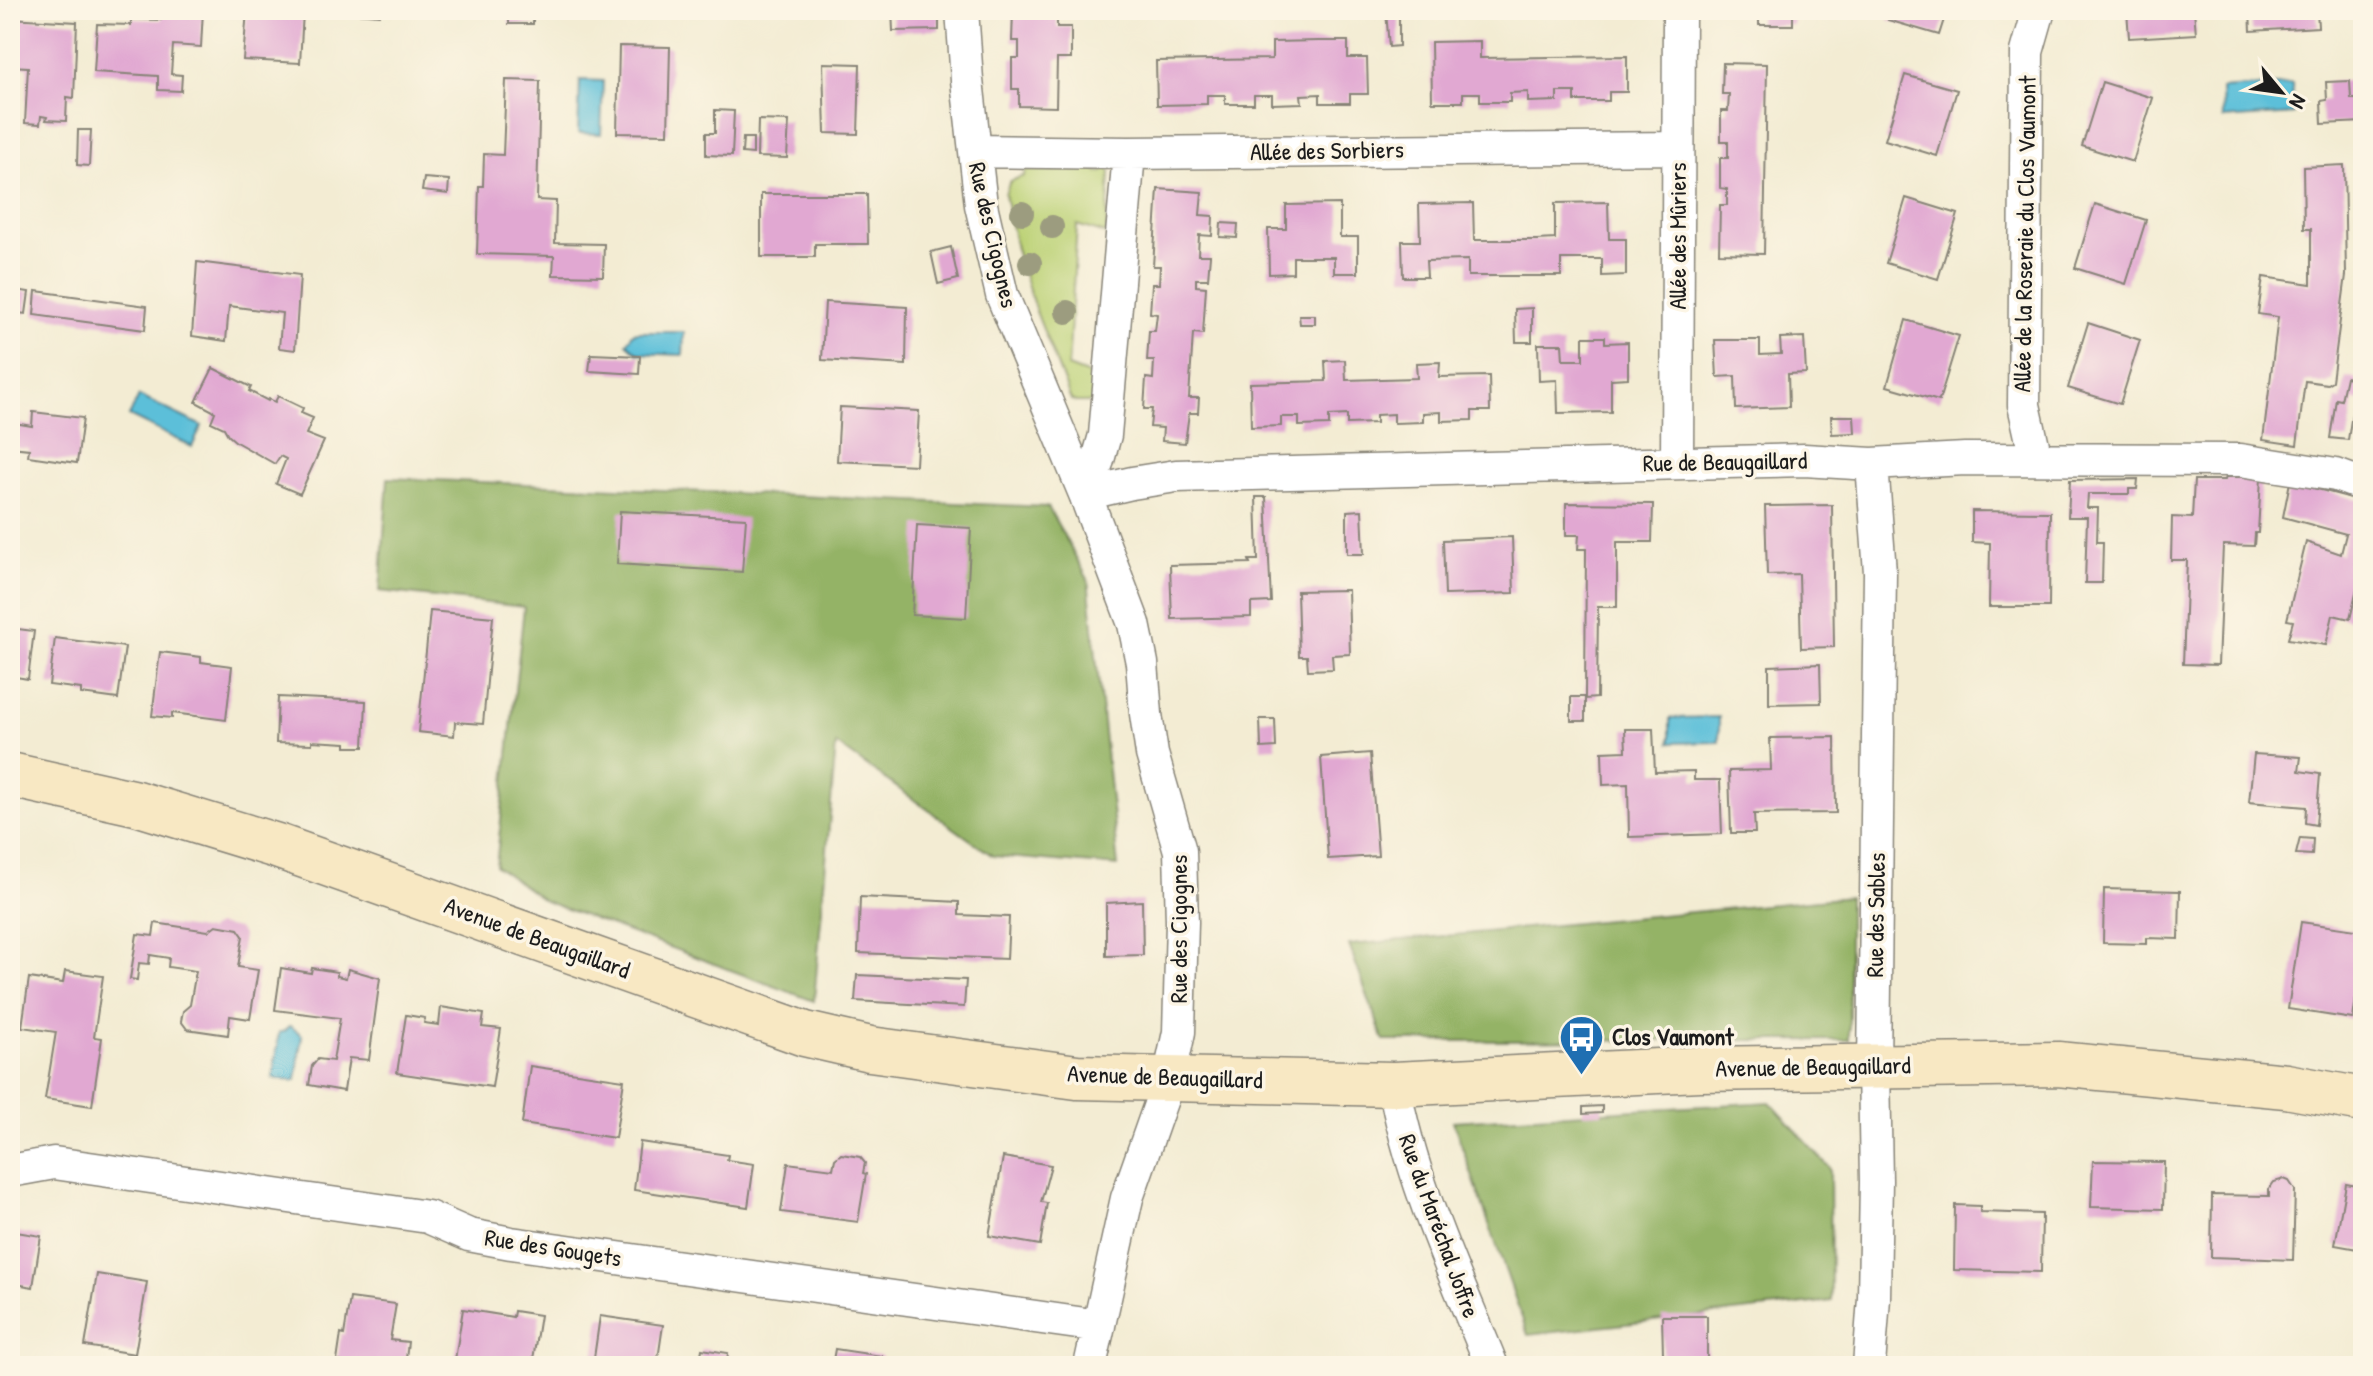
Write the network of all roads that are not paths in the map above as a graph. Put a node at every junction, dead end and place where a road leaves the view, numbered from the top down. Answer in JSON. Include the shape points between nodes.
{"nodes":[{"id":1,"x":962,"y":10,"type":"edge"},
{"id":2,"x":1679,"y":10,"type":"edge"},
{"id":3,"x":2039,"y":10,"type":"edge"},
{"id":4,"x":1678,"y":148,"type":"junction"},
{"id":5,"x":975,"y":151,"type":"junction"},
{"id":6,"x":1129,"y":153,"type":"junction"},
{"id":7,"x":2036,"y":459,"type":"junction"},
{"id":8,"x":1677,"y":462,"type":"junction"},
{"id":9,"x":1872,"y":464,"type":"junction"},
{"id":10,"x":2363,"y":485,"type":"edge"},
{"id":11,"x":1085,"y":494,"type":"junction"},
{"id":12,"x":10,"y":775,"type":"edge"},
{"id":13,"x":1874,"y":1066,"type":"junction"},
{"id":14,"x":1169,"y":1079,"type":"junction"},
{"id":15,"x":1394,"y":1084,"type":"junction"},
{"id":16,"x":2363,"y":1100,"type":"edge"},
{"id":17,"x":10,"y":1171,"type":"edge"},
{"id":18,"x":1099,"y":1326,"type":"junction"},
{"id":19,"x":1090,"y":1366,"type":"edge"},
{"id":20,"x":1492,"y":1366,"type":"edge"},
{"id":21,"x":1869,"y":1366,"type":"edge"}],
"edges":[{"from":1,"to":5,"type":"street","name":"Rue des Cigognes"},
{"from":2,"to":4,"type":"street","name":"Allée des Mûriers"},
{"from":3,"to":7,"type":"street","name":"Allée de la Roseraie du Clos Vaumont","via":[[2027,52],[2024,405]]},
{"from":4,"to":6,"type":"street","name":"Allée des Sorbiers"},
{"from":4,"to":8,"type":"street","name":"Allée des Mûriers"},
{"from":5,"to":6,"type":"street","name":"Allée des Sorbiers"},
{"from":5,"to":11,"type":"street","name":"Rue des Cigognes","via":[[981,205],[1002,295]]},
{"from":6,"to":11,"type":"street","via":[[1105,435]]},
{"from":7,"to":9,"type":"street","name":"Rue de Beaugaillard"},
{"from":7,"to":10,"type":"street","name":"Rue de Beaugaillard","via":[[2240,460],[2336,475]]},
{"from":8,"to":9,"type":"street","name":"Rue de Beaugaillard"},
{"from":8,"to":11,"type":"street","name":"Rue de Beaugaillard","via":[[1176,476]]},
{"from":9,"to":13,"type":"street","name":"Rue des Sables","via":[[1880,572]]},
{"from":11,"to":14,"type":"street","name":"Rue des Cigognes","via":[[1134,624],[1152,754],[1180,851],[1179,1032]]},
{"from":12,"to":14,"type":"main road","name":"Avenue de Beaugaillard","via":[[136,803],[277,846],[805,1034],[870,1049],[1077,1077]]},
{"from":13,"to":15,"type":"main road","name":"Avenue de Beaugaillard"},
{"from":13,"to":16,"type":"main road","name":"Avenue de Beaugaillard","via":[[2058,1064],[2286,1086]]},
{"from":13,"to":21,"type":"street","name":"Rue des Sables"},
{"from":14,"to":15,"type":"main road","name":"Avenue de Beaugaillard"},
{"from":14,"to":18,"type":"street","name":"Rue des Cigognes","via":[[1127,1198]]},
{"from":15,"to":20,"type":"street","name":"Rue du Maréchal Joffre","via":[[1417,1179]]},
{"from":17,"to":18,"type":"street","name":"Rue des Gougets","via":[[54,1163],[85,1167],[428,1217],[469,1235],[511,1243]]},
{"from":18,"to":19,"type":"street","name":"Rue des Cigognes"}]}
